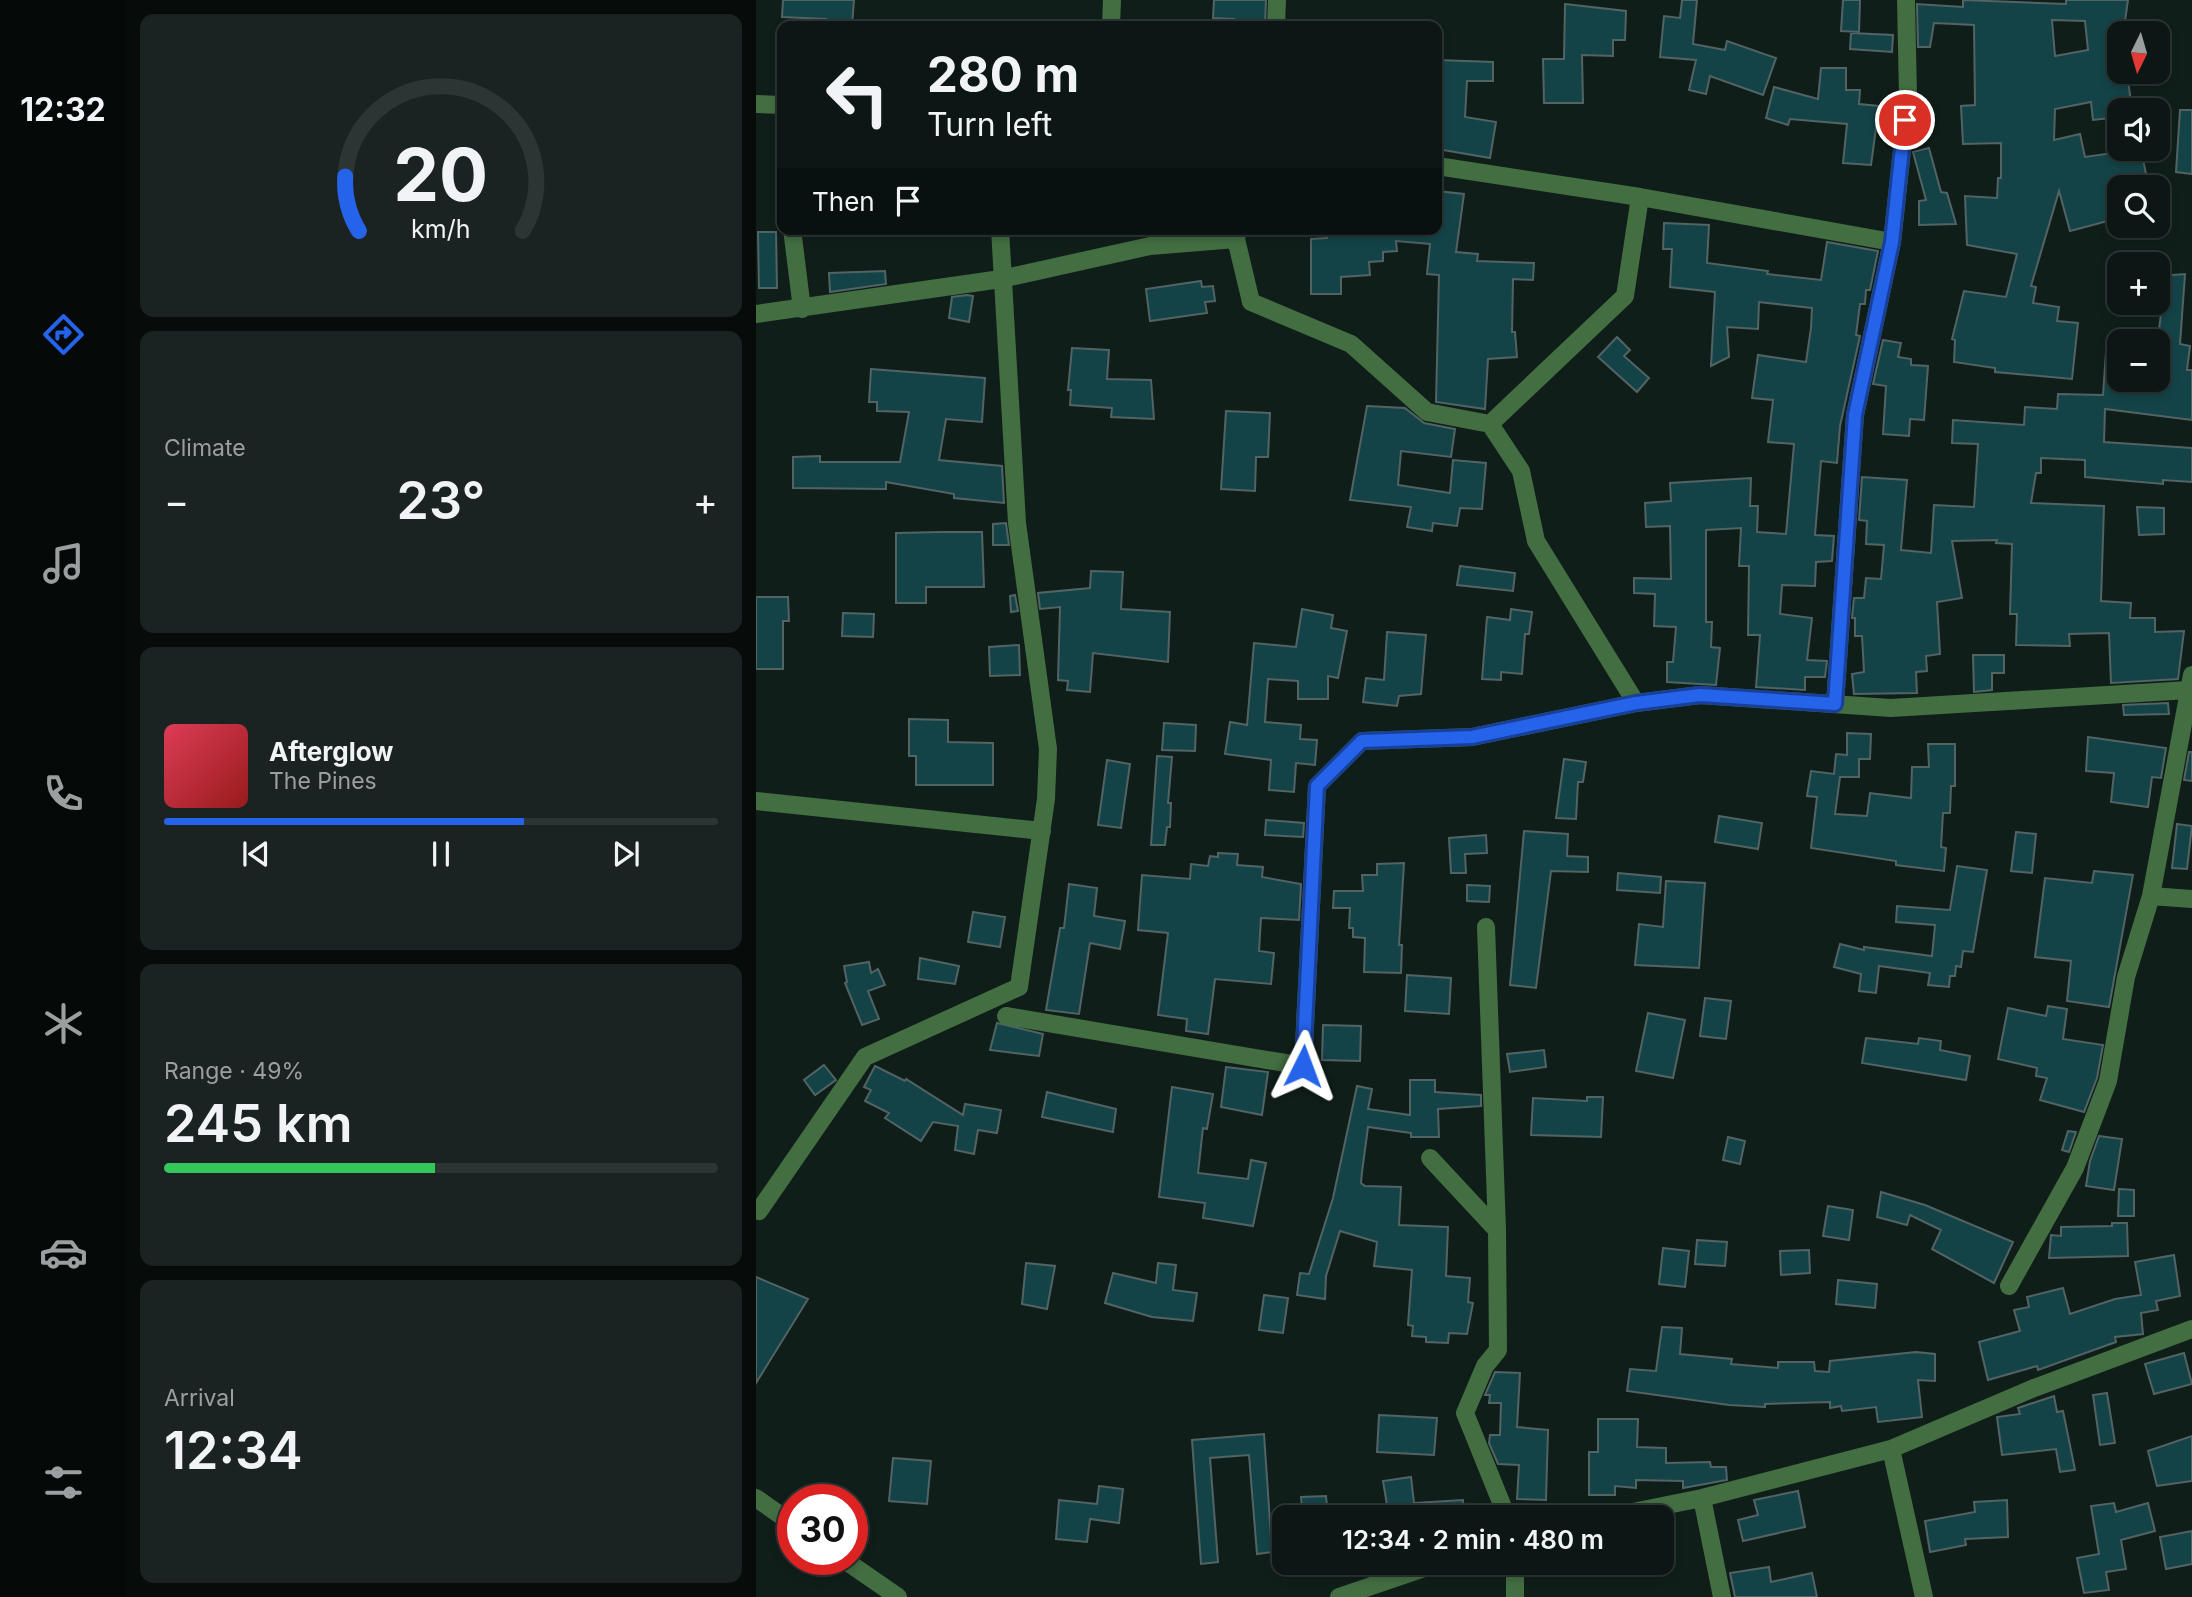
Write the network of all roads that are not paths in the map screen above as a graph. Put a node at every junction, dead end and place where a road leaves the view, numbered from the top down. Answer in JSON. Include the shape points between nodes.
{"nodes":[{"id":1,"x":1112,"y":0,"type":"edge"},
{"id":2,"x":1277,"y":0,"type":"edge"},
{"id":3,"x":1906,"y":0,"type":"edge"},
{"id":4,"x":1111,"y":21,"type":"edge"},
{"id":5,"x":1276,"y":21,"type":"edge"},
{"id":6,"x":756,"y":104,"type":"edge"},
{"id":7,"x":777,"y":104,"type":"edge"},
{"id":8,"x":1442,"y":167,"type":"edge"},
{"id":9,"x":1640,"y":197,"type":"junction"},
{"id":10,"x":793,"y":235,"type":"edge"},
{"id":11,"x":1000,"y":235,"type":"edge"},
{"id":12,"x":1230,"y":235,"type":"edge"},
{"id":13,"x":1237,"y":235,"type":"edge"},
{"id":14,"x":1892,"y":242,"type":"junction"},
{"id":15,"x":1001,"y":279,"type":"junction"},
{"id":16,"x":802,"y":309,"type":"junction"},
{"id":17,"x":756,"y":314,"type":"edge"},
{"id":18,"x":1490,"y":424,"type":"junction"},
{"id":19,"x":2191,"y":683,"type":"edge"},
{"id":20,"x":1636,"y":703,"type":"junction"},
{"id":21,"x":1835,"y":704,"type":"junction"},
{"id":22,"x":756,"y":801,"type":"edge"},
{"id":23,"x":1042,"y":831,"type":"junction"},
{"id":24,"x":2151,"y":896,"type":"junction"},
{"id":25,"x":2192,"y":899,"type":"edge"},
{"id":26,"x":1486,"y":928,"type":"dead end"},
{"id":27,"x":1006,"y":1016,"type":"dead end"},
{"id":28,"x":1430,"y":1158,"type":"dead end"},
{"id":29,"x":756,"y":1210,"type":"edge"},
{"id":30,"x":1497,"y":1230,"type":"junction"},
{"id":31,"x":2008,"y":1286,"type":"dead end"},
{"id":32,"x":2192,"y":1329,"type":"edge"},
{"id":33,"x":1891,"y":1449,"type":"junction"},
{"id":34,"x":756,"y":1498,"type":"edge"},
{"id":35,"x":1702,"y":1498,"type":"junction"},
{"id":36,"x":1502,"y":1505,"type":"edge"},
{"id":37,"x":1667,"y":1505,"type":"edge"},
{"id":38,"x":777,"y":1513,"type":"edge"},
{"id":39,"x":866,"y":1575,"type":"edge"},
{"id":40,"x":1404,"y":1575,"type":"edge"},
{"id":41,"x":1515,"y":1575,"type":"edge"},
{"id":42,"x":898,"y":1597,"type":"edge"},
{"id":43,"x":1339,"y":1597,"type":"edge"},
{"id":44,"x":1515,"y":1597,"type":"edge"},
{"id":45,"x":1722,"y":1597,"type":"edge"},
{"id":46,"x":1924,"y":1597,"type":"edge"}],
"edges":[{"from":1,"to":4,"type":"street"},
{"from":2,"to":5,"type":"street"},
{"from":3,"to":14,"type":"street","via":[[1908,95]]},
{"from":6,"to":7,"type":"street"},
{"from":8,"to":9,"type":"street"},
{"from":9,"to":14,"type":"street"},
{"from":9,"to":18,"type":"street","via":[[1625,296]]},
{"from":10,"to":16,"type":"street"},
{"from":11,"to":15,"type":"street"},
{"from":12,"to":15,"type":"street","via":[[1150,246]]},
{"from":13,"to":18,"type":"street","via":[[1251,302],[1351,344],[1427,412]]},
{"from":14,"to":21,"type":"street","via":[[1855,415]]},
{"from":15,"to":16,"type":"street"},
{"from":15,"to":23,"type":"street","via":[[1017,523],[1048,749]]},
{"from":16,"to":17,"type":"street"},
{"from":18,"to":20,"type":"street","via":[[1521,471],[1536,541]]},
{"from":19,"to":21,"type":"street","via":[[1891,708]]},
{"from":19,"to":24,"type":"street"},
{"from":20,"to":21,"type":"street","via":[[1700,695]]},
{"from":20,"to":27,"type":"street","via":[[1472,737],[1362,741],[1317,786],[1303,1066]]},
{"from":22,"to":23,"type":"street"},
{"from":23,"to":29,"type":"street","via":[[1019,987],[865,1057]]},
{"from":24,"to":25,"type":"street"},
{"from":24,"to":31,"type":"street","via":[[2126,977],[2108,1081],[2075,1168]]},
{"from":26,"to":30,"type":"street"},
{"from":28,"to":30,"type":"street"},
{"from":30,"to":36,"type":"street","via":[[1498,1350],[1485,1366],[1465,1413]]},
{"from":32,"to":33,"type":"street","via":[[2034,1388]]},
{"from":33,"to":35,"type":"street"},
{"from":33,"to":46,"type":"street"},
{"from":34,"to":38,"type":"street"},
{"from":35,"to":37,"type":"street"},
{"from":35,"to":45,"type":"street"},
{"from":39,"to":42,"type":"street"},
{"from":40,"to":43,"type":"street"},
{"from":41,"to":44,"type":"street"}]}
